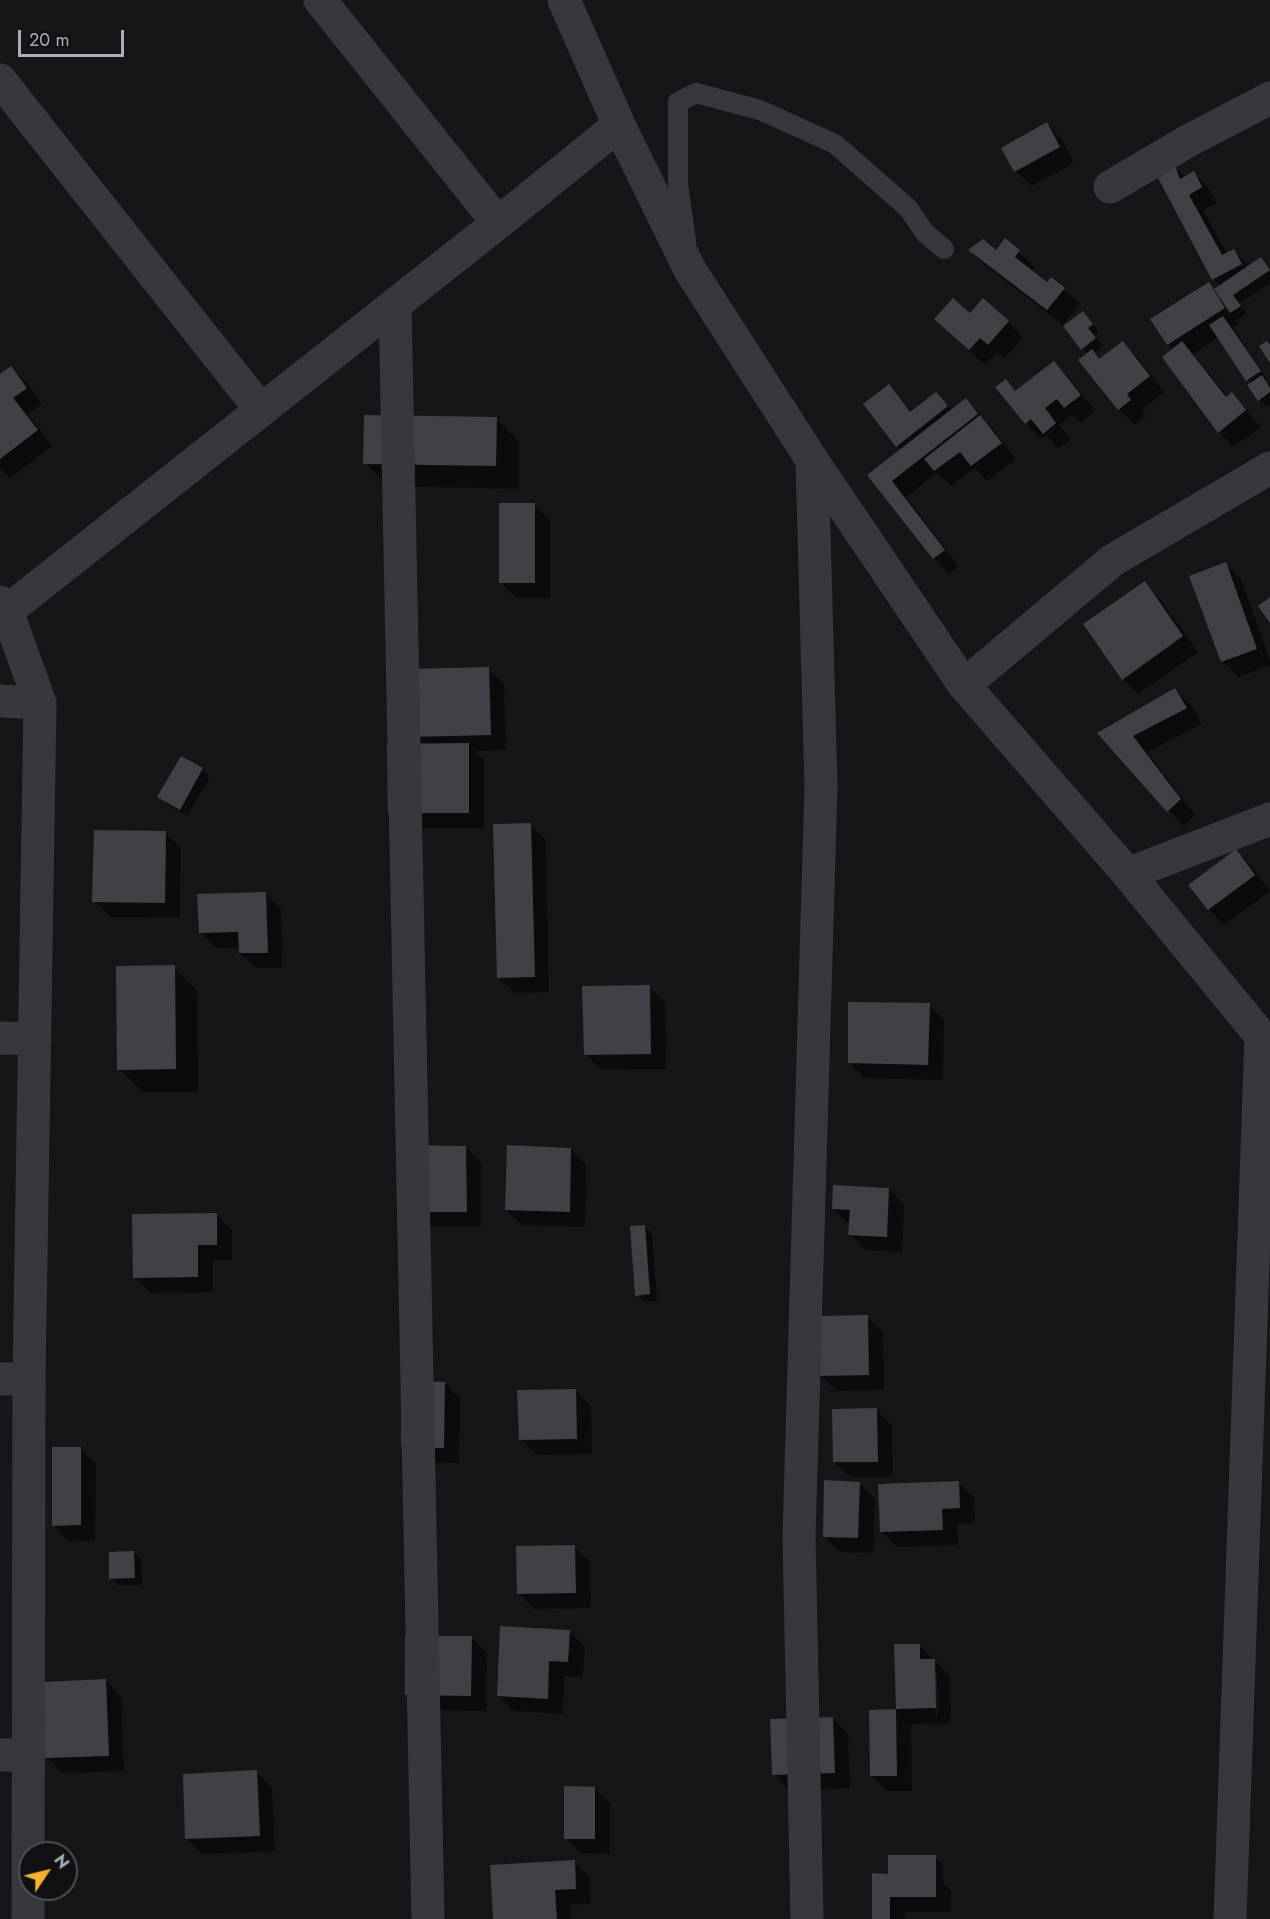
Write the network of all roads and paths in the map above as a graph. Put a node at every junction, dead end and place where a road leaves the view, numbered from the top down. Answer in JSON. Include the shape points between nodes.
{"nodes":[{"id":1,"x":320,"y":0,"type":"edge"},
{"id":2,"x":564,"y":0,"type":"edge"},
{"id":3,"x":0,"y":80,"type":"edge"},
{"id":4,"x":1270,"y":98,"type":"edge"},
{"id":5,"x":619,"y":125,"type":"junction"},
{"id":6,"x":1110,"y":187,"type":"dead end"},
{"id":7,"x":498,"y":224,"type":"junction"},
{"id":8,"x":944,"y":249,"type":"dead end"},
{"id":9,"x":690,"y":270,"type":"junction"},
{"id":10,"x":395,"y":304,"type":"junction"},
{"id":11,"x":261,"y":410,"type":"junction"},
{"id":12,"x":812,"y":459,"type":"junction"},
{"id":13,"x":1270,"y":468,"type":"edge"},
{"id":14,"x":3,"y":607,"type":"edge"},
{"id":15,"x":964,"y":685,"type":"junction"},
{"id":16,"x":0,"y":701,"type":"edge"},
{"id":17,"x":40,"y":703,"type":"junction"},
{"id":18,"x":1270,"y":819,"type":"edge"},
{"id":19,"x":1128,"y":874,"type":"junction"},
{"id":20,"x":0,"y":1038,"type":"edge"},
{"id":21,"x":35,"y":1039,"type":"junction"},
{"id":22,"x":1265,"y":1040,"type":"edge"},
{"id":23,"x":15,"y":1379,"type":"edge"},
{"id":24,"x":15,"y":1755,"type":"edge"},
{"id":25,"x":28,"y":1919,"type":"edge"},
{"id":26,"x":428,"y":1919,"type":"edge"},
{"id":27,"x":807,"y":1919,"type":"edge"},
{"id":28,"x":1230,"y":1919,"type":"edge"}],
"edges":[{"from":1,"to":7,"type":"street"},
{"from":2,"to":5,"type":"street"},
{"from":3,"to":11,"type":"street"},
{"from":4,"to":6,"type":"street"},
{"from":5,"to":7,"type":"street"},
{"from":5,"to":9,"type":"street"},
{"from":7,"to":10,"type":"street"},
{"from":8,"to":9,"type":"lane","via":[[925,233],[908,208],[835,144],[760,110],[696,93],[678,102],[677,125],[678,183]]},
{"from":9,"to":12,"type":"street"},
{"from":10,"to":11,"type":"street"},
{"from":10,"to":26,"type":"street"},
{"from":11,"to":14,"type":"street"},
{"from":12,"to":15,"type":"street"},
{"from":12,"to":27,"type":"street","via":[[821,786],[799,1536]]},
{"from":13,"to":15,"type":"street","via":[[1113,560]]},
{"from":14,"to":17,"type":"street"},
{"from":15,"to":19,"type":"street"},
{"from":16,"to":17,"type":"street"},
{"from":17,"to":21,"type":"street"},
{"from":18,"to":19,"type":"street"},
{"from":19,"to":22,"type":"street"},
{"from":20,"to":21,"type":"street"},
{"from":21,"to":23,"type":"street"},
{"from":22,"to":28,"type":"street"},
{"from":23,"to":24,"type":"street"},
{"from":24,"to":25,"type":"street"}]}
